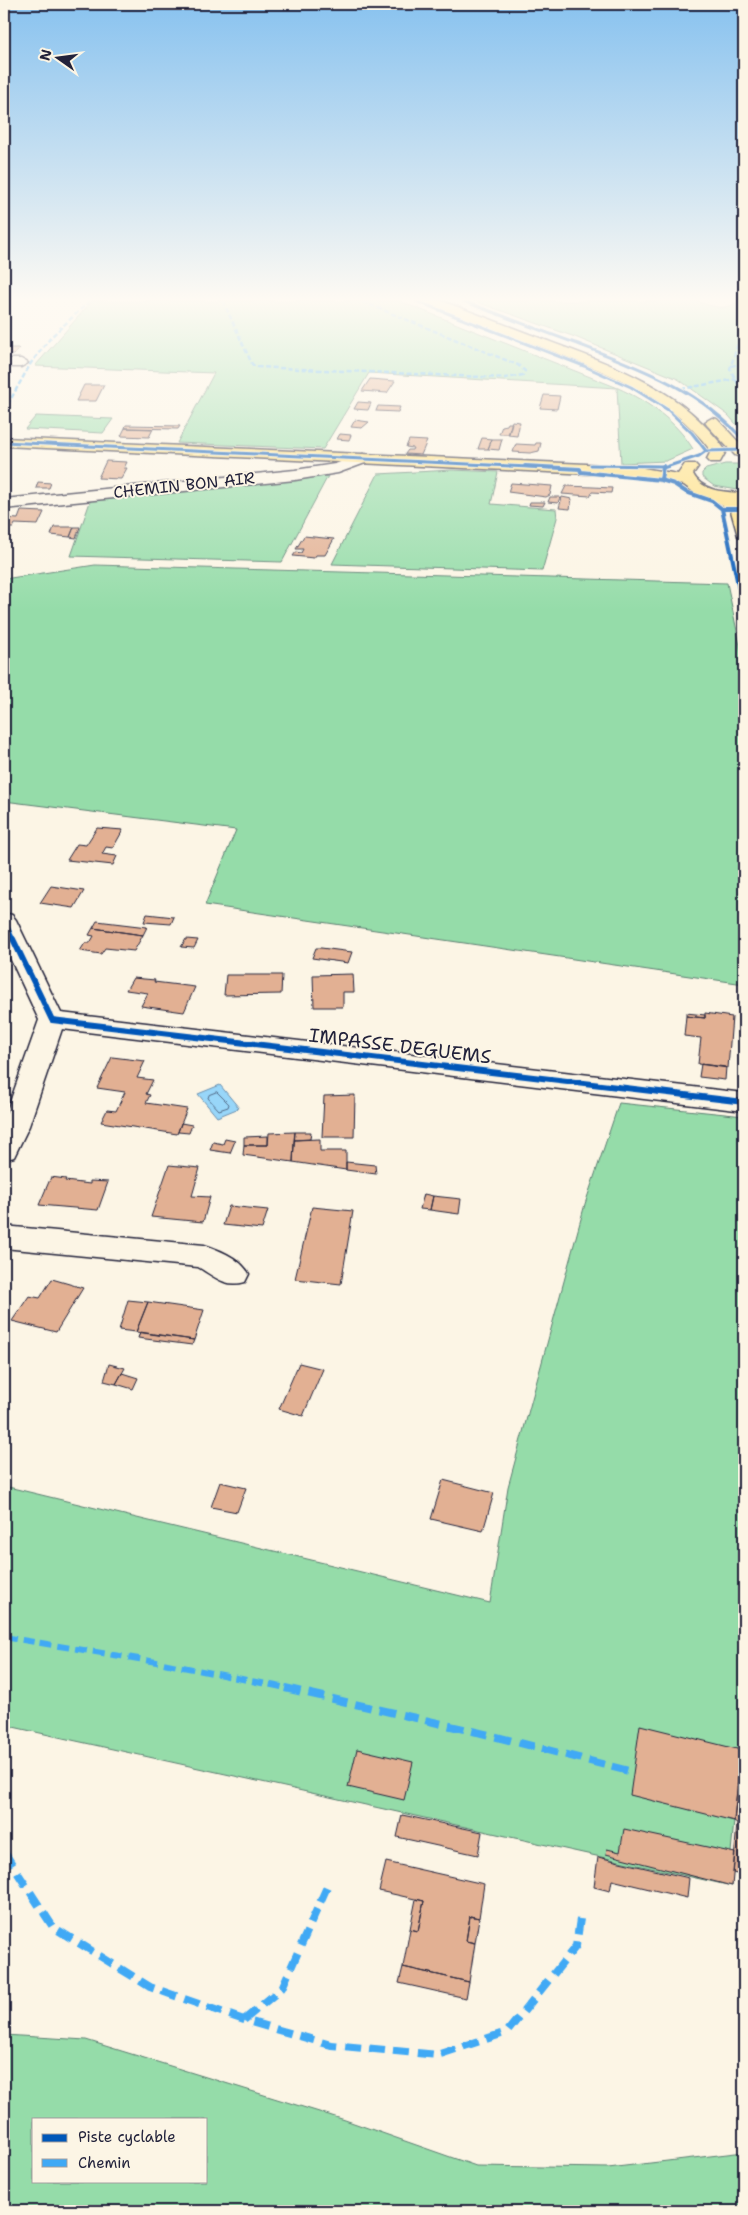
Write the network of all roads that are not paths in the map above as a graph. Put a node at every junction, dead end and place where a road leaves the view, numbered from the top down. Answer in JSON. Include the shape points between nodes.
{"nodes":[{"id":1,"x":671,"y":404,"type":"edge"},
{"id":2,"x":689,"y":404,"type":"edge"},
{"id":3,"x":4,"y":442,"type":"edge"},
{"id":4,"x":744,"y":454,"type":"edge"},
{"id":5,"x":363,"y":459,"type":"junction"},
{"id":6,"x":715,"y":459,"type":"junction"},
{"id":7,"x":744,"y":459,"type":"edge"},
{"id":8,"x":694,"y":465,"type":"junction"},
{"id":9,"x":631,"y":472,"type":"junction"},
{"id":10,"x":689,"y":482,"type":"junction"},
{"id":11,"x":717,"y":495,"type":"junction"},
{"id":12,"x":744,"y":498,"type":"edge"},
{"id":13,"x":4,"y":504,"type":"edge"},
{"id":14,"x":744,"y":532,"type":"edge"},
{"id":15,"x":4,"y":920,"type":"edge"},
{"id":16,"x":52,"y":1020,"type":"junction"},
{"id":17,"x":744,"y":1102,"type":"edge"},
{"id":18,"x":4,"y":1150,"type":"edge"},
{"id":19,"x":4,"y":1236,"type":"edge"},
{"id":20,"x":234,"y":1274,"type":"dead end"}],
"edges":[{"from":1,"to":6,"type":"main road","via":[[711,438],[718,451]]},
{"from":2,"to":4,"type":"main road"},
{"from":3,"to":5,"type":"main road"},
{"from":5,"to":9,"type":"main road"},
{"from":5,"to":13,"type":"street","name":"CHEMIN BON AIR","via":[[338,468],[295,475]]},
{"from":6,"to":7,"type":"main road"},
{"from":6,"to":8,"type":"main road"},
{"from":8,"to":9,"type":"main road"},
{"from":8,"to":10,"type":"main road","via":[[685,474]]},
{"from":9,"to":10,"type":"main road"},
{"from":10,"to":11,"type":"main road"},
{"from":11,"to":12,"type":"main road"},
{"from":11,"to":14,"type":"main road","via":[[738,509]]},
{"from":15,"to":16,"type":"street"},
{"from":16,"to":17,"type":"street","name":"IMPASSE DEGUEMS"},
{"from":16,"to":18,"type":"street"},
{"from":19,"to":20,"type":"street","via":[[204,1256]]}]}
